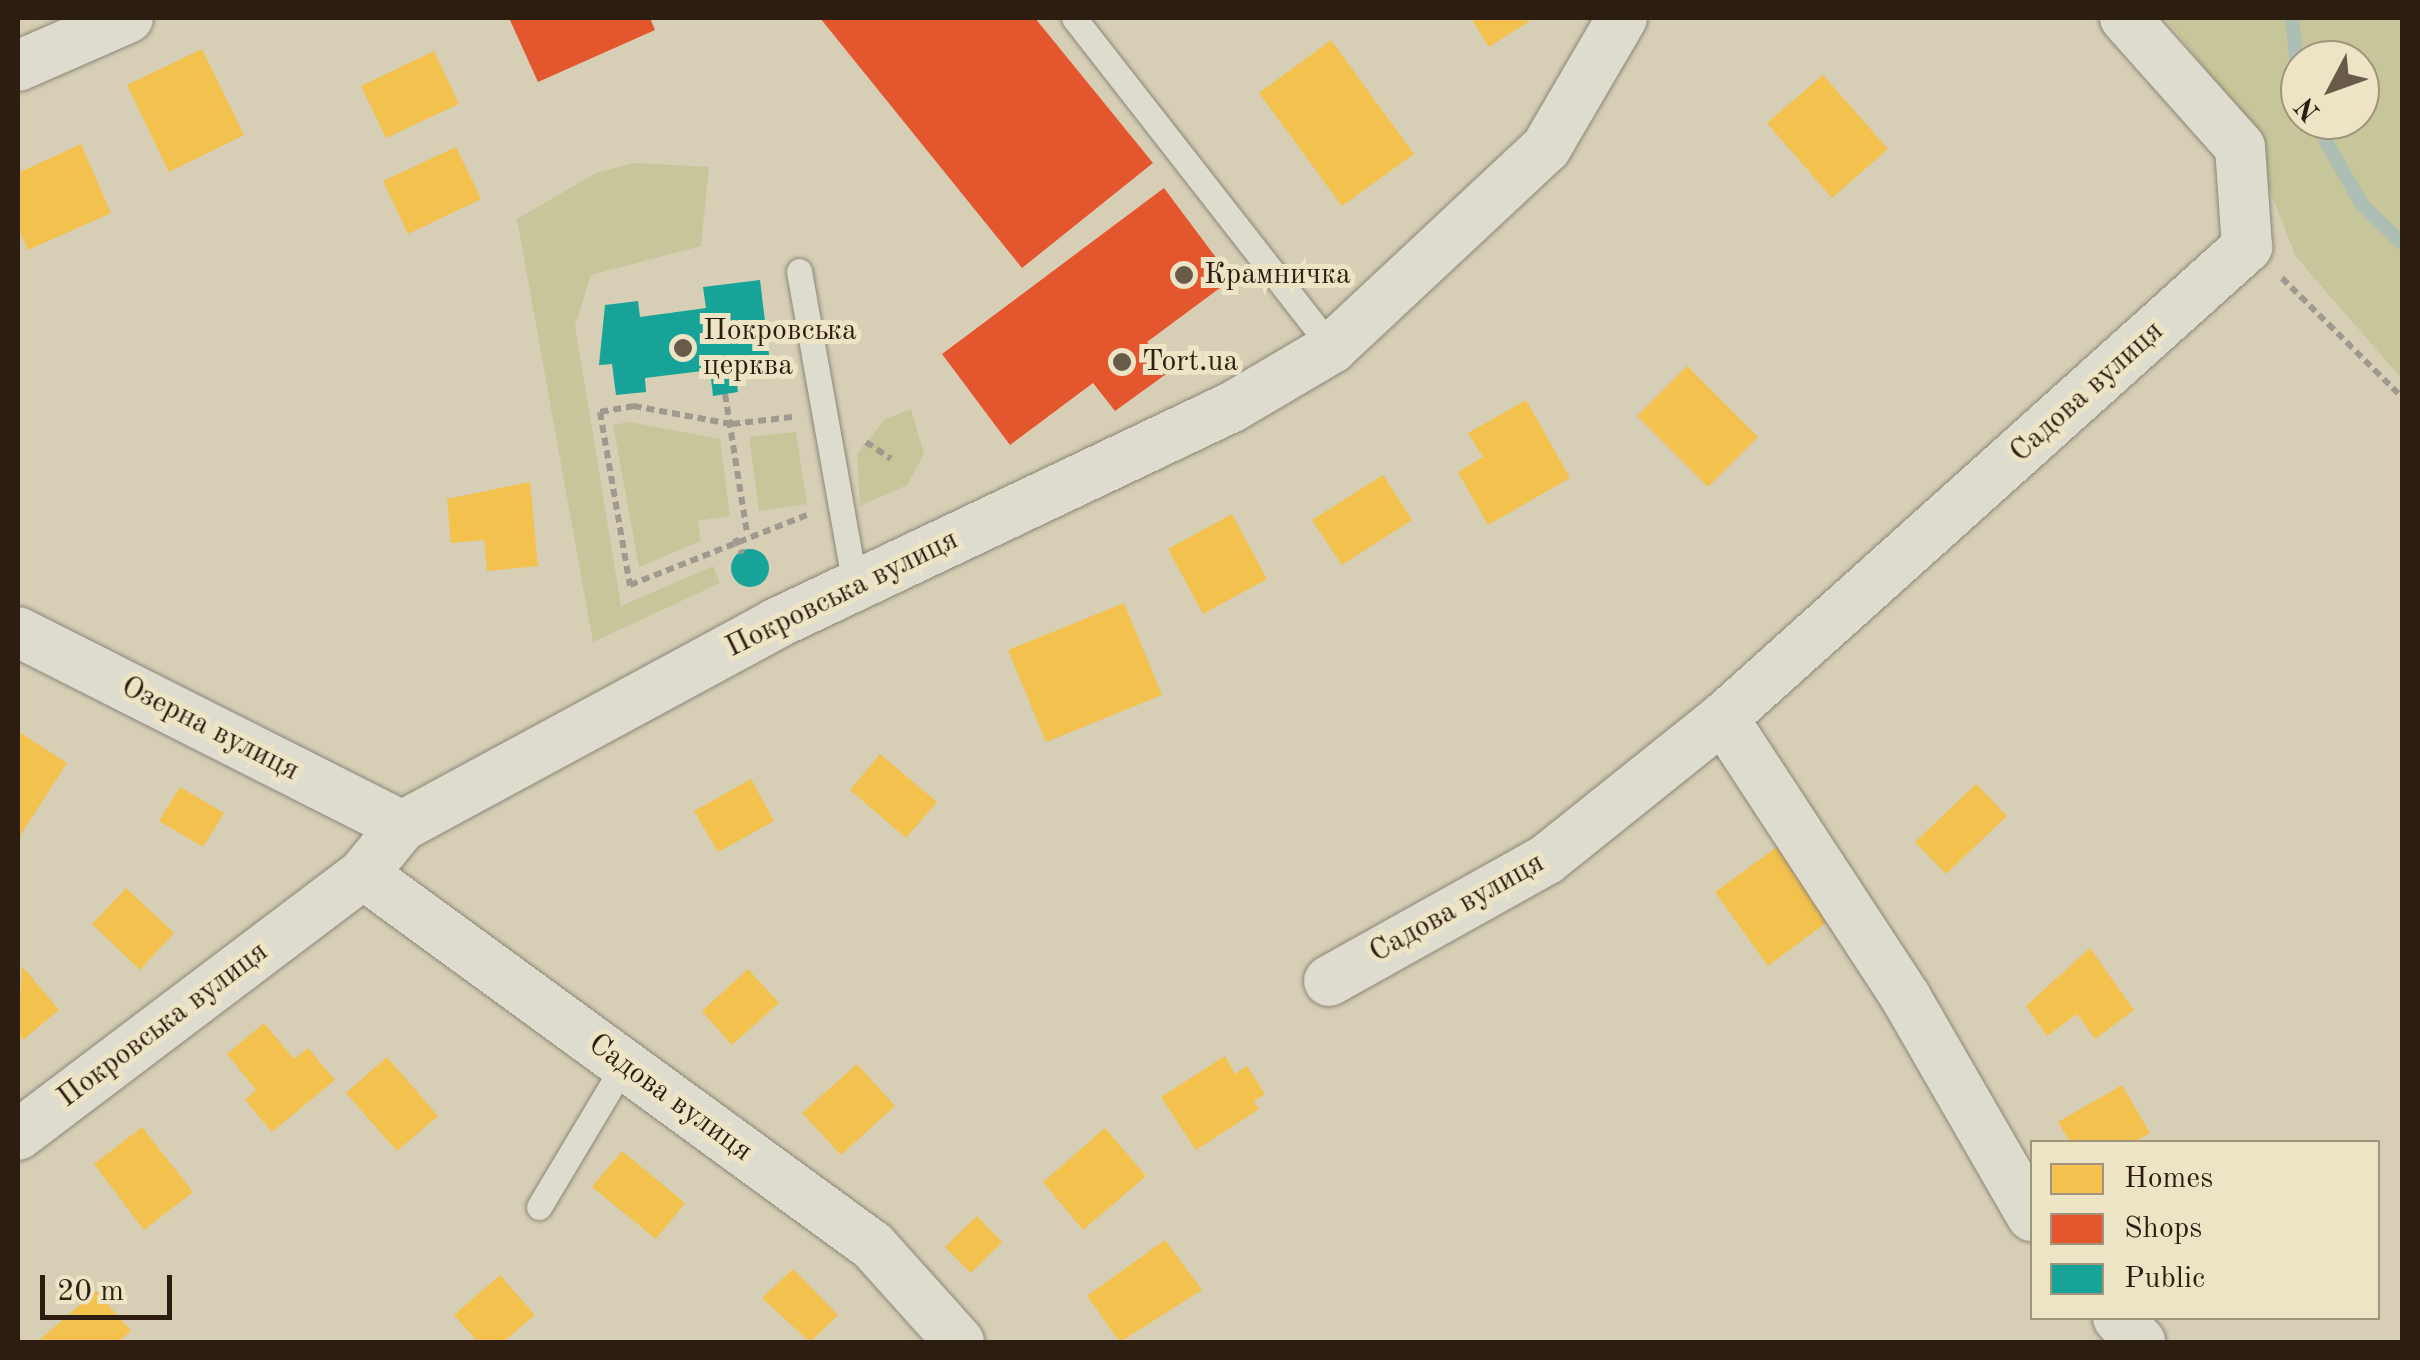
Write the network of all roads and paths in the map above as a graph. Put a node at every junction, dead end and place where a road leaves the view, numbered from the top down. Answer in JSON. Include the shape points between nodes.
{"nodes":[{"id":1,"x":128,"y":18,"type":"edge"},
{"id":2,"x":1074,"y":18,"type":"edge"},
{"id":3,"x":1622,"y":18,"type":"edge"},
{"id":4,"x":2125,"y":18,"type":"edge"},
{"id":5,"x":18,"y":66,"type":"edge"},
{"id":6,"x":2247,"y":247,"type":"junction"},
{"id":7,"x":799,"y":272,"type":"dead end"},
{"id":8,"x":1332,"y":348,"type":"junction"},
{"id":9,"x":725,"y":394,"type":"dead end"},
{"id":10,"x":2402,"y":397,"type":"edge"},
{"id":11,"x":731,"y":424,"type":"junction"},
{"id":12,"x":838,"y":504,"type":"junction"},
{"id":13,"x":747,"y":533,"type":"junction"},
{"id":14,"x":735,"y":538,"type":"junction"},
{"id":15,"x":742,"y":553,"type":"dead end"},
{"id":16,"x":855,"y":586,"type":"junction"},
{"id":17,"x":18,"y":632,"type":"edge"},
{"id":18,"x":1724,"y":718,"type":"junction"},
{"id":19,"x":402,"y":826,"type":"junction"},
{"id":20,"x":364,"y":874,"type":"junction"},
{"id":21,"x":1328,"y":981,"type":"dead end"},
{"id":22,"x":624,"y":1065,"type":"junction"},
{"id":23,"x":18,"y":1136,"type":"edge"},
{"id":24,"x":538,"y":1206,"type":"dead end"},
{"id":25,"x":2030,"y":1213,"type":"edge"},
{"id":26,"x":2120,"y":1320,"type":"edge"},
{"id":27,"x":959,"y":1342,"type":"edge"},
{"id":28,"x":2140,"y":1342,"type":"edge"}],
"edges":[{"from":1,"to":5,"type":"street"},
{"from":2,"to":8,"type":"lane"},
{"from":3,"to":8,"type":"street","name":"Покровська вулиця","via":[[1546,148]]},
{"from":4,"to":6,"type":"street","via":[[2240,146]]},
{"from":6,"to":10,"type":"path"},
{"from":6,"to":18,"type":"street","name":"Садова вулиця"},
{"from":7,"to":12,"type":"lane"},
{"from":8,"to":16,"type":"street","name":"Покровська вулиця","via":[[1232,407]]},
{"from":9,"to":11,"type":"path"},
{"from":11,"to":13,"type":"path"},
{"from":11,"to":14,"type":"path","via":[[634,406],[600,412],[630,585]]},
{"from":12,"to":13,"type":"path"},
{"from":12,"to":16,"type":"lane"},
{"from":13,"to":14,"type":"path"},
{"from":14,"to":15,"type":"path"},
{"from":16,"to":19,"type":"street","name":"Покровська вулиця"},
{"from":17,"to":19,"type":"street","name":"Озерна вулиця"},
{"from":18,"to":21,"type":"street","name":"Садова вулиця","via":[[1548,859]]},
{"from":18,"to":25,"type":"street","via":[[1906,998]]},
{"from":19,"to":20,"type":"street","name":"Покровська вулиця"},
{"from":20,"to":22,"type":"street","name":"Садова вулиця"},
{"from":20,"to":23,"type":"street","name":"Покровська вулиця"},
{"from":22,"to":24,"type":"lane"},
{"from":22,"to":27,"type":"street","name":"Садова вулиця","via":[[873,1246]]},
{"from":26,"to":28,"type":"street"}]}
